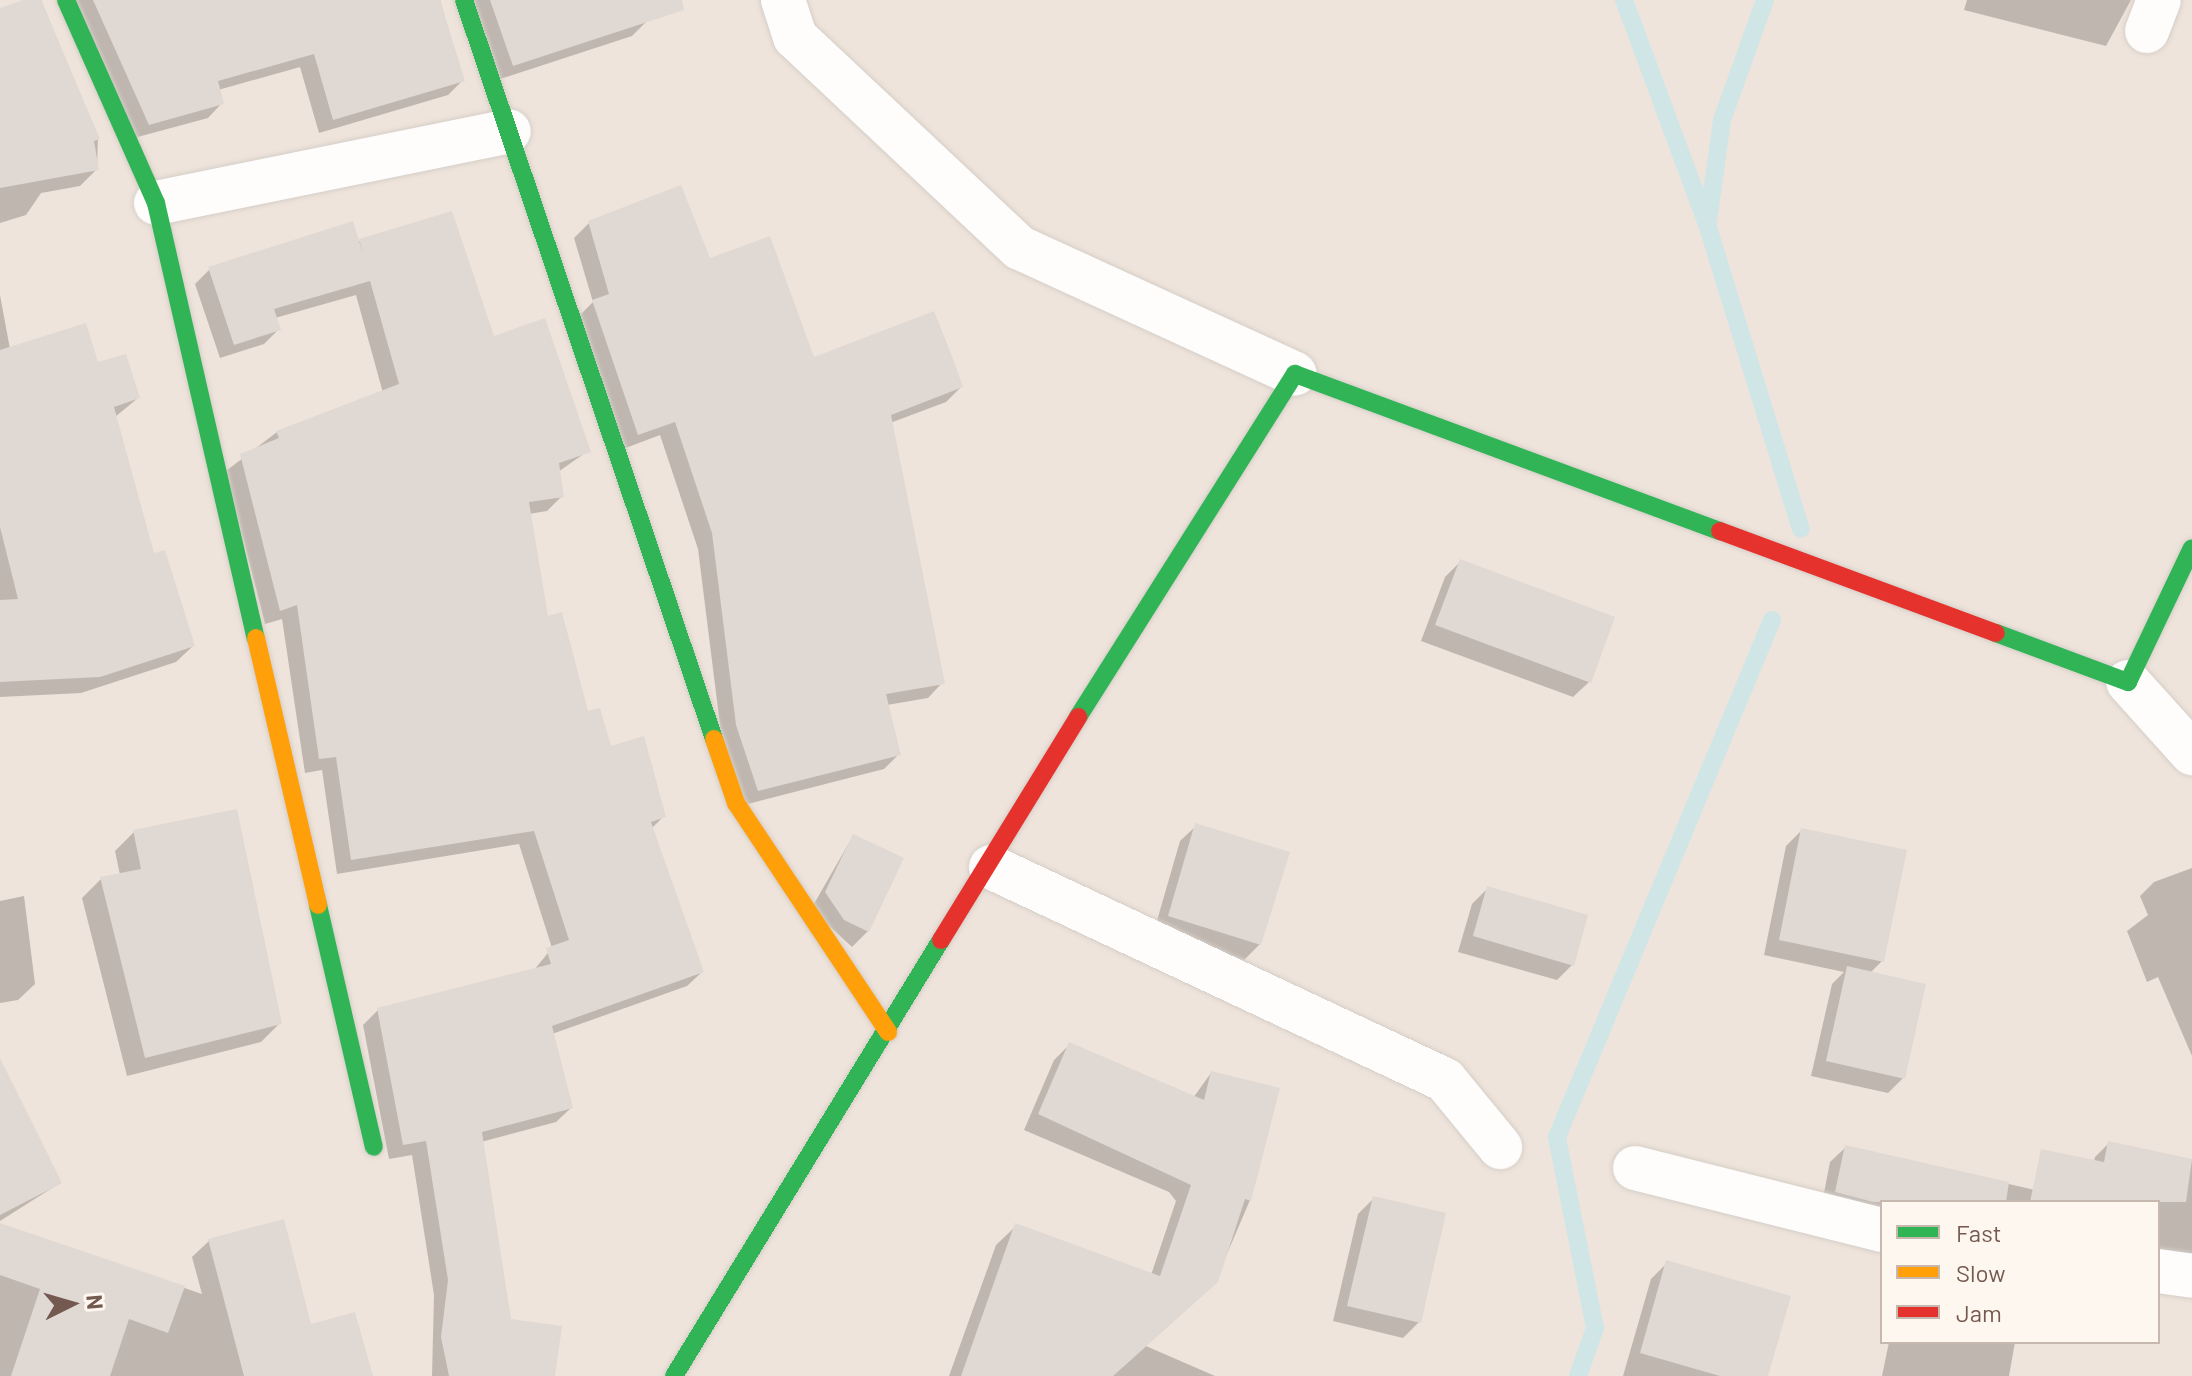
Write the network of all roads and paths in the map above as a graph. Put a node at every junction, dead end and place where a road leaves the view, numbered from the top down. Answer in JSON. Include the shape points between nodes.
{"nodes":[{"id":1,"x":66,"y":0,"type":"edge"},
{"id":2,"x":464,"y":0,"type":"edge"},
{"id":3,"x":783,"y":0,"type":"edge"},
{"id":4,"x":509,"y":131,"type":"junction"},
{"id":5,"x":156,"y":203,"type":"junction"},
{"id":6,"x":1295,"y":374,"type":"junction"},
{"id":7,"x":2192,"y":548,"type":"edge"},
{"id":8,"x":2178,"y":612,"type":"edge"},
{"id":9,"x":2128,"y":682,"type":"junction"},
{"id":10,"x":2192,"y":753,"type":"edge"},
{"id":11,"x":991,"y":867,"type":"junction"},
{"id":12,"x":888,"y":1032,"type":"junction"},
{"id":13,"x":374,"y":1147,"type":"dead end"},
{"id":14,"x":1500,"y":1147,"type":"dead end"},
{"id":15,"x":1635,"y":1168,"type":"dead end"},
{"id":16,"x":1880,"y":1229,"type":"edge"},
{"id":17,"x":2160,"y":1271,"type":"edge"},
{"id":18,"x":2192,"y":1276,"type":"edge"},
{"id":19,"x":674,"y":1376,"type":"edge"}],
"edges":[{"from":1,"to":5,"type":"street"},
{"from":2,"to":4,"type":"street"},
{"from":3,"to":6,"type":"street","via":[[795,37],[1020,248]]},
{"from":4,"to":5,"type":"street"},
{"from":4,"to":12,"type":"street","via":[[736,803]]},
{"from":5,"to":13,"type":"street"},
{"from":6,"to":9,"type":"street"},
{"from":6,"to":11,"type":"street","via":[[1216,491]]},
{"from":7,"to":8,"type":"street"},
{"from":8,"to":9,"type":"street"},
{"from":9,"to":10,"type":"street"},
{"from":11,"to":12,"type":"street"},
{"from":11,"to":14,"type":"street","via":[[1445,1080]]},
{"from":12,"to":19,"type":"street"},
{"from":15,"to":16,"type":"street"},
{"from":17,"to":18,"type":"street"}]}
